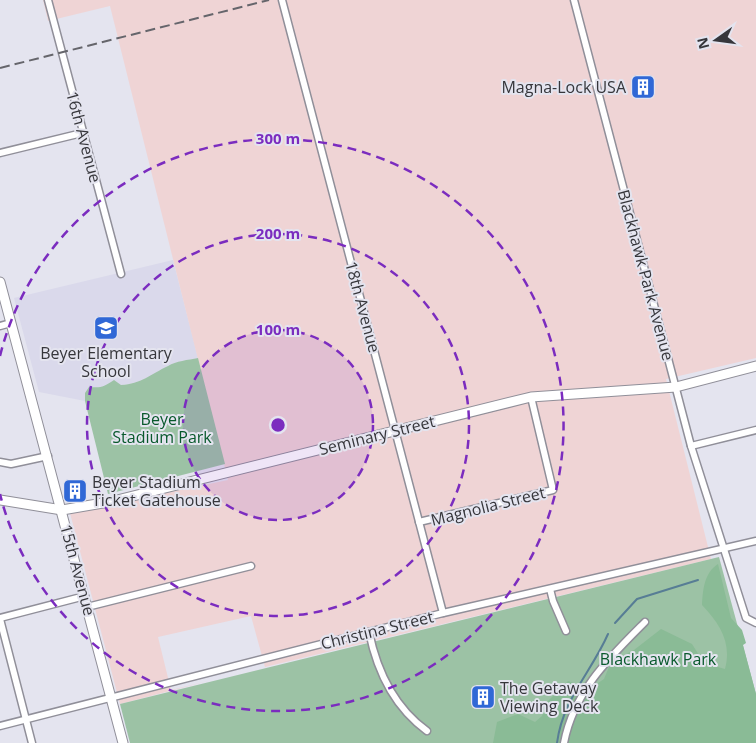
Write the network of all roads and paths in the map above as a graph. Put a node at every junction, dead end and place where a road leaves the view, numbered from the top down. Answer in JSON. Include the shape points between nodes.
{"nodes":[{"id":1,"x":48,"y":0,"type":"edge"},
{"id":2,"x":282,"y":0,"type":"edge"},
{"id":3,"x":574,"y":0,"type":"edge"},
{"id":4,"x":82,"y":133,"type":"junction"},
{"id":5,"x":0,"y":154,"type":"edge"},
{"id":6,"x":121,"y":274,"type":"dead end"},
{"id":7,"x":0,"y":284,"type":"edge"},
{"id":8,"x":11,"y":323,"type":"junction"},
{"id":9,"x":0,"y":326,"type":"edge"},
{"id":10,"x":756,"y":366,"type":"edge"},
{"id":11,"x":676,"y":387,"type":"junction"},
{"id":12,"x":531,"y":397,"type":"junction"},
{"id":13,"x":756,"y":430,"type":"edge"},
{"id":14,"x":395,"y":431,"type":"junction"},
{"id":15,"x":691,"y":446,"type":"junction"},
{"id":16,"x":48,"y":456,"type":"junction"},
{"id":17,"x":0,"y":462,"type":"edge"},
{"id":18,"x":0,"y":500,"type":"edge"},
{"id":19,"x":62,"y":510,"type":"junction"},
{"id":20,"x":419,"y":522,"type":"junction"},
{"id":21,"x":756,"y":541,"type":"edge"},
{"id":22,"x":723,"y":550,"type":"junction"},
{"id":23,"x":251,"y":566,"type":"dead end"},
{"id":24,"x":550,"y":589,"type":"junction"},
{"id":25,"x":84,"y":596,"type":"junction"},
{"id":26,"x":88,"y":607,"type":"junction"},
{"id":27,"x":443,"y":613,"type":"junction"},
{"id":28,"x":0,"y":618,"type":"edge"},
{"id":29,"x":646,"y":622,"type":"dead end"},
{"id":30,"x":756,"y":623,"type":"edge"},
{"id":31,"x":566,"y":631,"type":"dead end"},
{"id":32,"x":369,"y":632,"type":"junction"},
{"id":33,"x":112,"y":698,"type":"junction"},
{"id":34,"x":26,"y":719,"type":"junction"},
{"id":35,"x":0,"y":726,"type":"edge"},
{"id":36,"x":427,"y":731,"type":"dead end"},
{"id":37,"x":32,"y":743,"type":"edge"},
{"id":38,"x":123,"y":743,"type":"edge"},
{"id":39,"x":564,"y":743,"type":"edge"}],
"edges":[{"from":1,"to":4,"type":"street","name":"16th Avenue"},
{"from":2,"to":14,"type":"street","name":"18th Avenue"},
{"from":3,"to":11,"type":"street","name":"Blackhawk Park Avenue"},
{"from":4,"to":5,"type":"street"},
{"from":4,"to":6,"type":"street","name":"16th Avenue"},
{"from":7,"to":8,"type":"street","name":"15th Avenue"},
{"from":8,"to":9,"type":"street"},
{"from":8,"to":16,"type":"street","name":"15th Avenue"},
{"from":10,"to":11,"type":"street","name":"Seminary Street"},
{"from":11,"to":12,"type":"street","name":"Seminary Street"},
{"from":11,"to":15,"type":"street","name":"Blackhawk Park Avenue"},
{"from":12,"to":14,"type":"street","name":"Seminary Street"},
{"from":12,"to":20,"type":"street","name":"Magnolia Street","via":[[553,490]]},
{"from":13,"to":15,"type":"street"},
{"from":14,"to":19,"type":"street","name":"Seminary Street","via":[[109,502]]},
{"from":14,"to":20,"type":"street","name":"18th Avenue"},
{"from":15,"to":22,"type":"street","name":"Blackhawk Park Avenue"},
{"from":16,"to":17,"type":"street","via":[[11,464]]},
{"from":16,"to":19,"type":"street","name":"15th Avenue"},
{"from":18,"to":19,"type":"street","name":"Seminary Street"},
{"from":19,"to":25,"type":"street","name":"15th Avenue"},
{"from":20,"to":27,"type":"street","name":"18th Avenue"},
{"from":21,"to":22,"type":"street","name":"Christina Street"},
{"from":22,"to":24,"type":"street","name":"Christina Street"},
{"from":22,"to":30,"type":"street","name":"Blackhawk Park Avenue","via":[[746,618]]},
{"from":23,"to":26,"type":"street"},
{"from":24,"to":27,"type":"street","name":"Christina Street"},
{"from":24,"to":31,"type":"street"},
{"from":25,"to":26,"type":"street","name":"15th Avenue"},
{"from":25,"to":28,"type":"street"},
{"from":26,"to":33,"type":"street","name":"15th Avenue"},
{"from":27,"to":32,"type":"street","name":"Christina Street"},
{"from":28,"to":34,"type":"street"},
{"from":29,"to":39,"type":"street","via":[[594,675],[577,702]]},
{"from":32,"to":33,"type":"street","name":"Christina Street"},
{"from":32,"to":36,"type":"street","via":[[379,671],[412,720]]},
{"from":33,"to":34,"type":"street","name":"Christina Street"},
{"from":33,"to":38,"type":"street","name":"15th Avenue"},
{"from":34,"to":35,"type":"street","name":"Christina Street"},
{"from":34,"to":37,"type":"street"}]}
